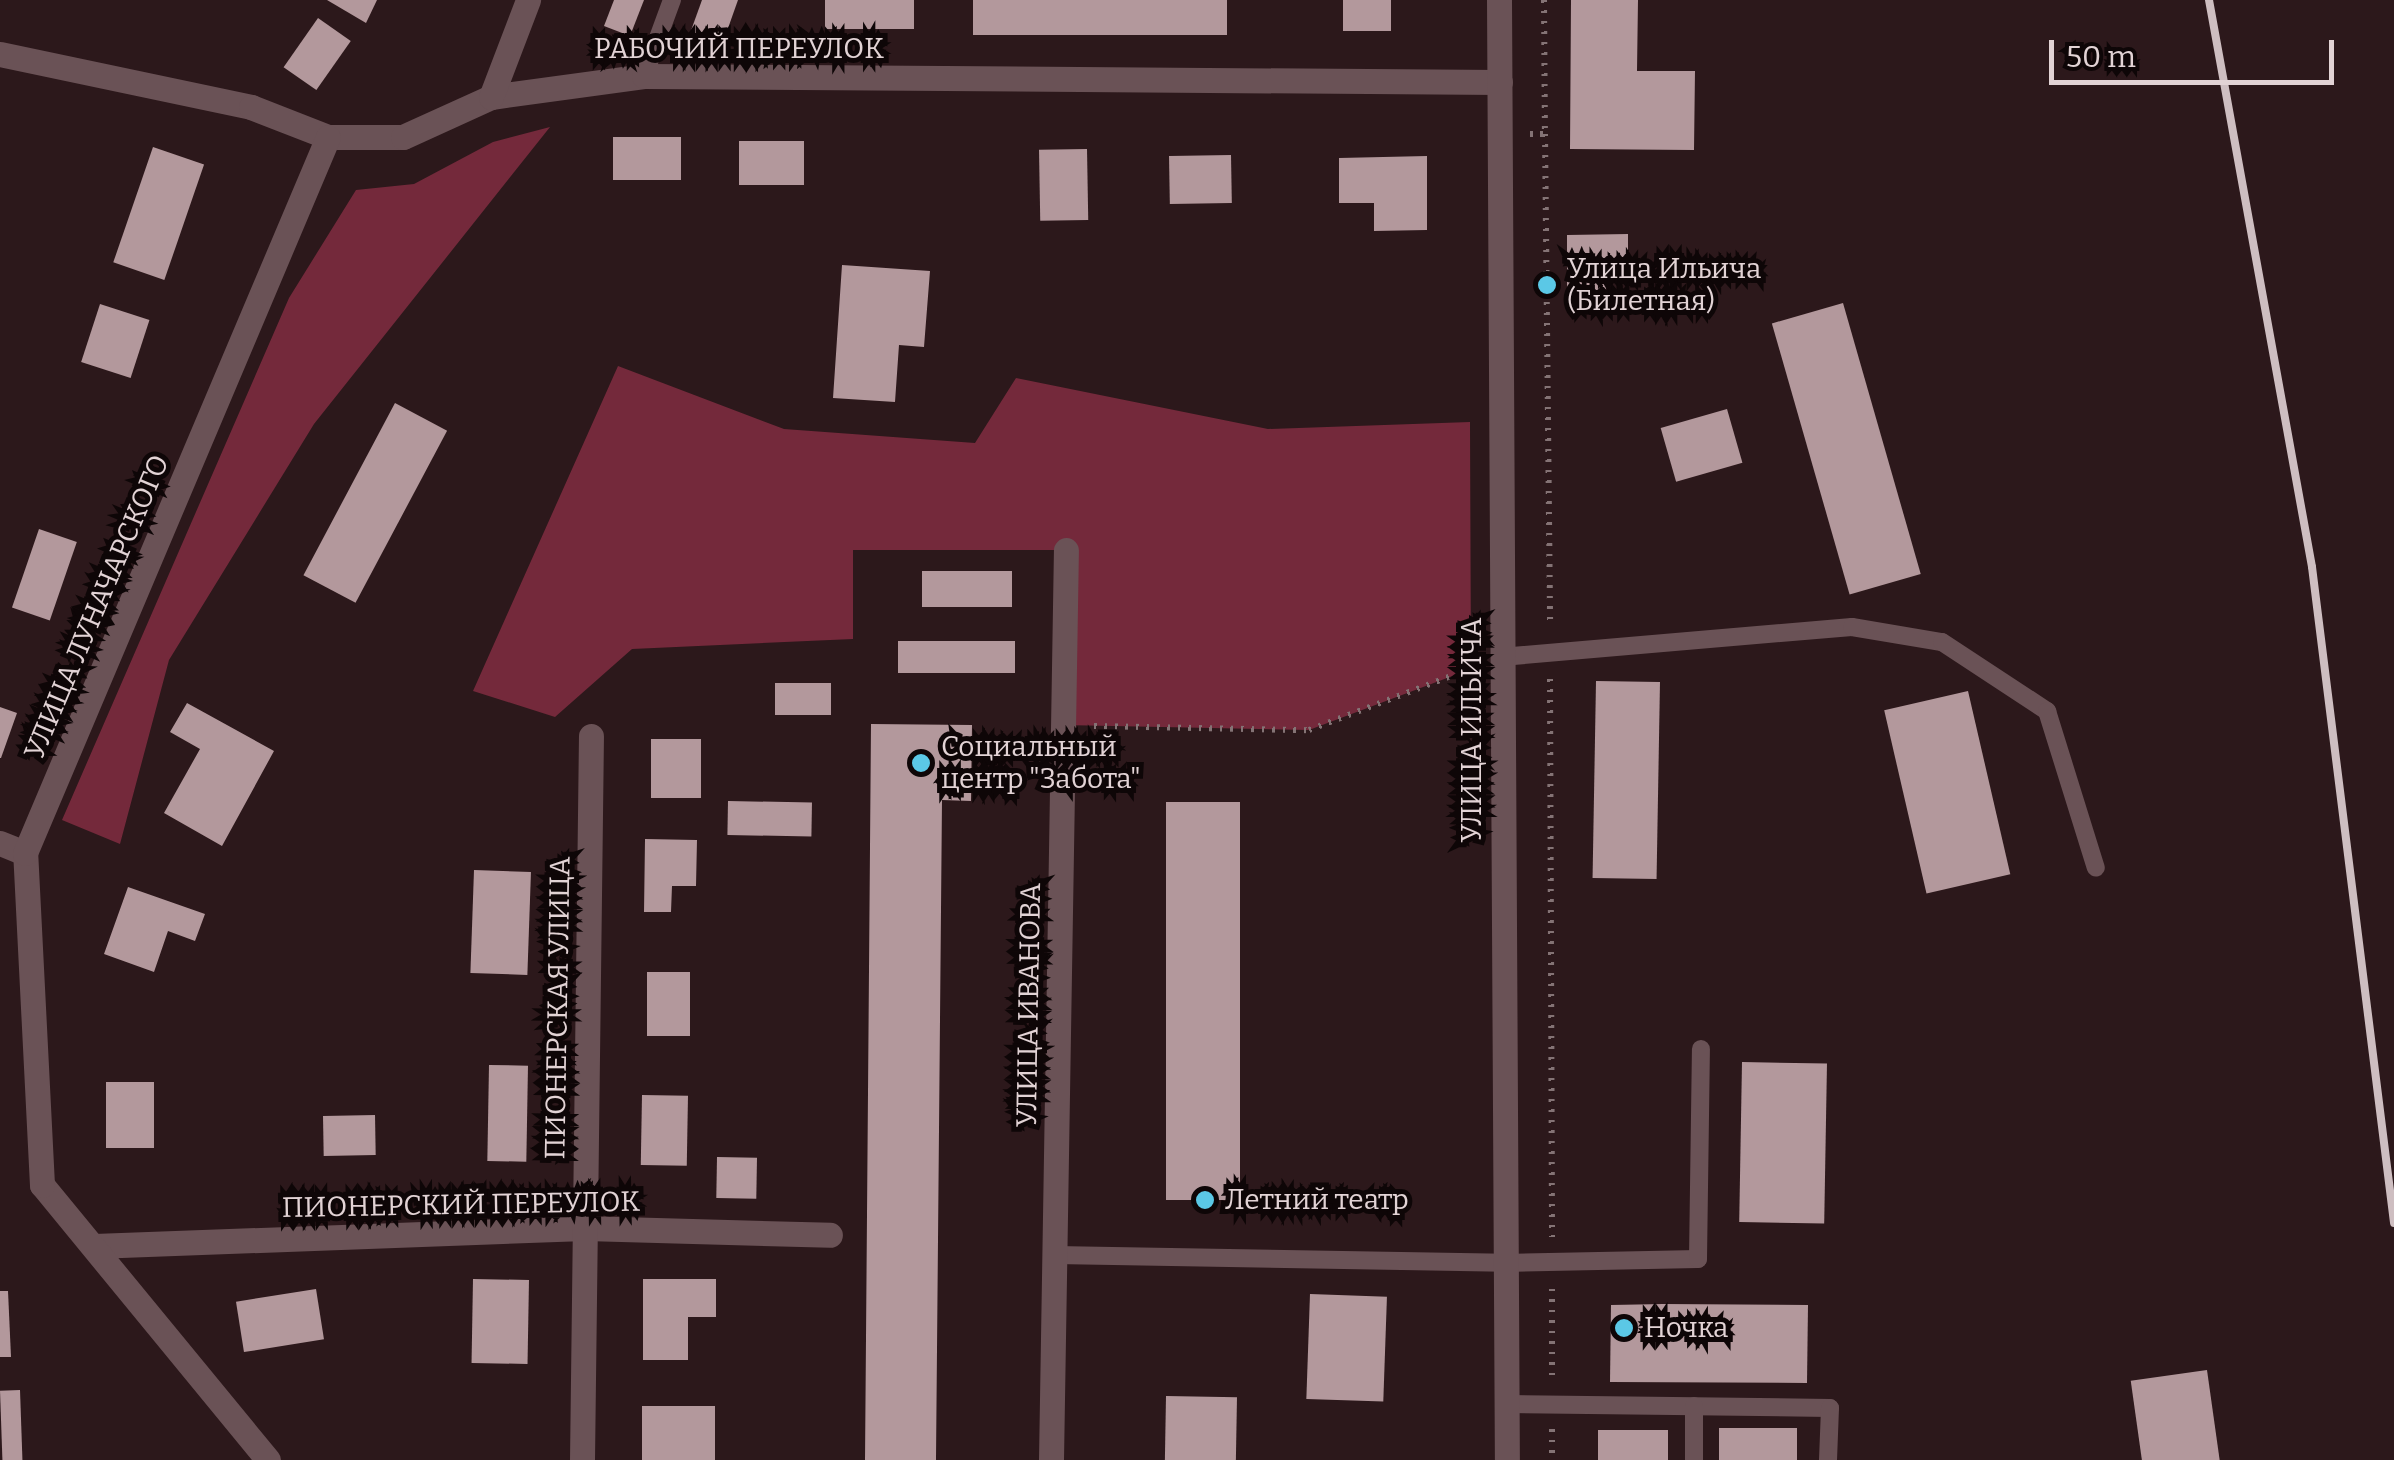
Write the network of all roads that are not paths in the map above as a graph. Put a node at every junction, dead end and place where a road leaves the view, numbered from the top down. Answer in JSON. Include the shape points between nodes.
{"nodes":[{"id":1,"x":528,"y":0,"type":"edge"},
{"id":2,"x":672,"y":0,"type":"edge"},
{"id":3,"x":1499,"y":0,"type":"edge"},
{"id":4,"x":0,"y":54,"type":"edge"},
{"id":5,"x":644,"y":76,"type":"junction"},
{"id":6,"x":1500,"y":82,"type":"junction"},
{"id":7,"x":491,"y":97,"type":"junction"},
{"id":8,"x":328,"y":138,"type":"junction"},
{"id":9,"x":1066,"y":550,"type":"dead end"},
{"id":10,"x":1500,"y":658,"type":"junction"},
{"id":11,"x":591,"y":736,"type":"dead end"},
{"id":12,"x":0,"y":843,"type":"edge"},
{"id":13,"x":25,"y":853,"type":"junction"},
{"id":14,"x":2096,"y":868,"type":"dead end"},
{"id":15,"x":1701,"y":1050,"type":"dead end"},
{"id":16,"x":585,"y":1228,"type":"junction"},
{"id":17,"x":830,"y":1235,"type":"dead end"},
{"id":18,"x":94,"y":1246,"type":"junction"},
{"id":19,"x":1055,"y":1255,"type":"junction"},
{"id":20,"x":1504,"y":1263,"type":"junction"},
{"id":21,"x":1507,"y":1404,"type":"junction"},
{"id":22,"x":1694,"y":1406,"type":"junction"},
{"id":23,"x":268,"y":1460,"type":"edge"},
{"id":24,"x":582,"y":1460,"type":"edge"},
{"id":25,"x":1051,"y":1460,"type":"edge"},
{"id":26,"x":1507,"y":1460,"type":"edge"},
{"id":27,"x":1694,"y":1460,"type":"edge"},
{"id":28,"x":1828,"y":1460,"type":"edge"}],
"edges":[{"from":1,"to":7,"type":"street"},
{"from":2,"to":5,"type":"lane"},
{"from":3,"to":6,"type":"street","name":"УЛИЦА ИЛЬИЧА"},
{"from":4,"to":8,"type":"street","name":"РАБОЧИЙ ПЕРЕУЛОК","via":[[251,107]]},
{"from":5,"to":6,"type":"street","name":"РАБОЧИЙ ПЕРЕУЛОК"},
{"from":5,"to":7,"type":"street","name":"РАБОЧИЙ ПЕРЕУЛОК"},
{"from":6,"to":10,"type":"street","name":"УЛИЦА ИЛЬИЧА"},
{"from":7,"to":8,"type":"street","name":"РАБОЧИЙ ПЕРЕУЛОК","via":[[403,137]]},
{"from":8,"to":13,"type":"street","name":"УЛИЦА ЛУНАЧАРСКОГО"},
{"from":9,"to":19,"type":"street","name":"УЛИЦА ИВАНОВА"},
{"from":10,"to":14,"type":"lane","via":[[1852,628],[1942,642],[2047,711]]},
{"from":10,"to":20,"type":"street","name":"УЛИЦА ИЛЬИЧА"},
{"from":11,"to":16,"type":"street","name":"ПИОНЕРСКАЯ УЛИЦА"},
{"from":12,"to":13,"type":"street"},
{"from":13,"to":18,"type":"street","name":"УЛИЦА ЛУНАЧАРСКОГО","via":[[42,1185]]},
{"from":15,"to":20,"type":"lane","via":[[1698,1259]]},
{"from":16,"to":17,"type":"street","name":"ПИОНЕРСКИЙ ПЕРЕУЛОК"},
{"from":16,"to":18,"type":"street","name":"ПИОНЕРСКИЙ ПЕРЕУЛОК"},
{"from":16,"to":24,"type":"street","name":"ПИОНЕРСКАЯ УЛИЦА"},
{"from":18,"to":23,"type":"street","name":"УЛИЦА ЛУНАЧАРСКОГО"},
{"from":19,"to":20,"type":"lane"},
{"from":19,"to":25,"type":"street","name":"УЛИЦА ИВАНОВА"},
{"from":20,"to":21,"type":"street","name":"УЛИЦА ИЛЬИЧА"},
{"from":21,"to":22,"type":"lane"},
{"from":21,"to":26,"type":"street","name":"УЛИЦА ИЛЬИЧА"},
{"from":22,"to":27,"type":"lane"},
{"from":22,"to":28,"type":"lane","via":[[1830,1408]]}]}
